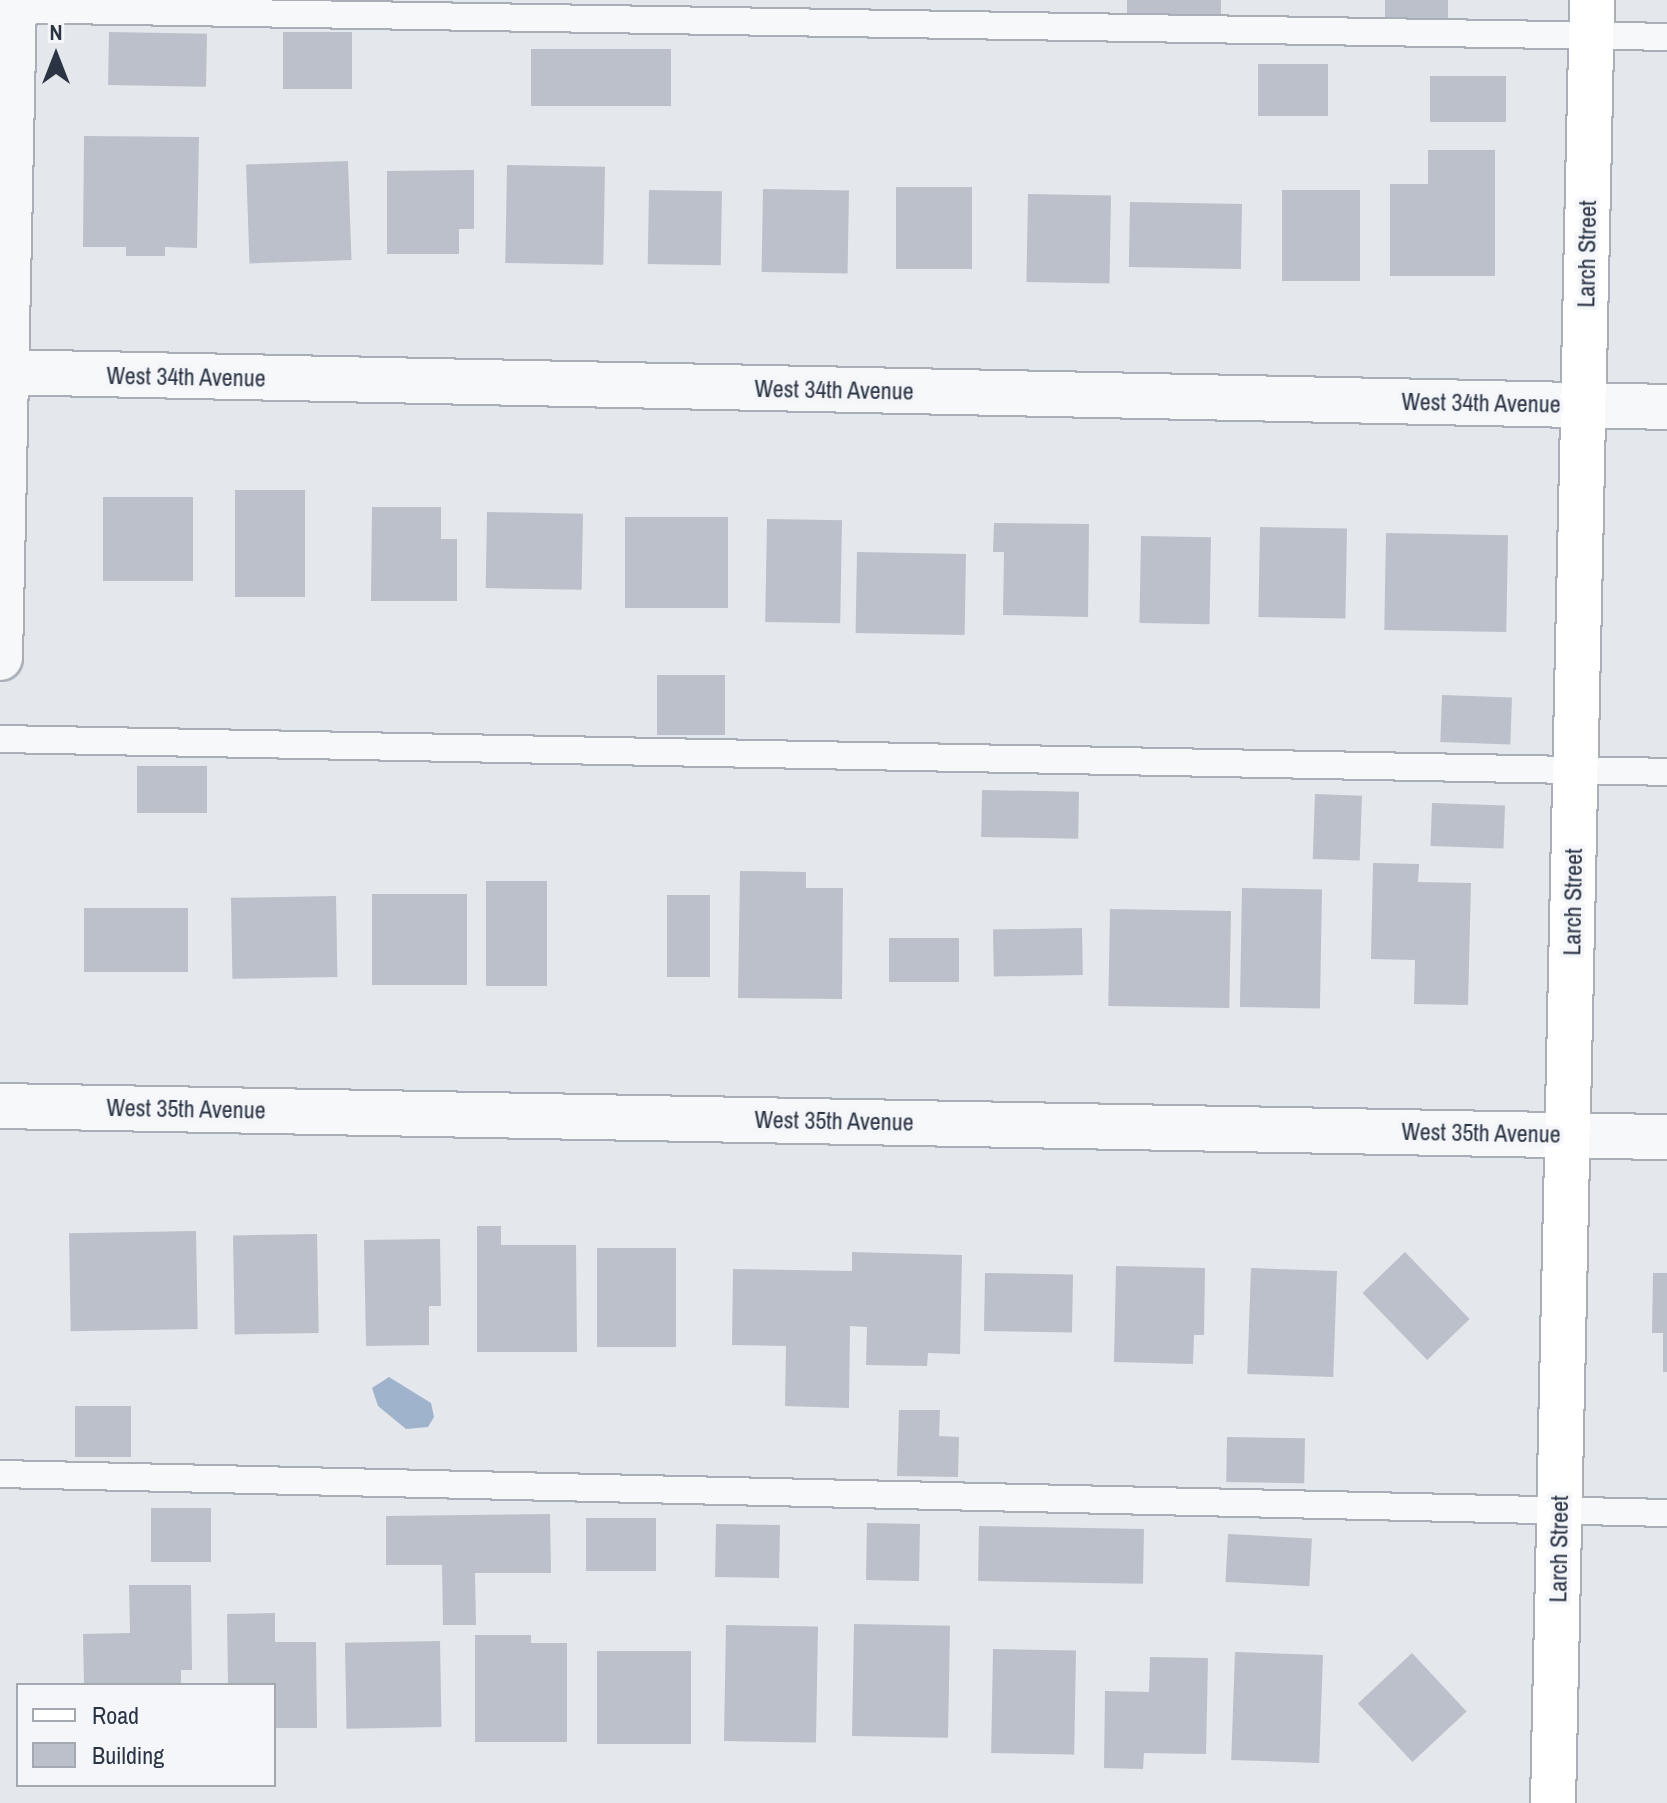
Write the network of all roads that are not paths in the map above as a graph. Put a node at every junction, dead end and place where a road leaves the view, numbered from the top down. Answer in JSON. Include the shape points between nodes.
{"nodes":[{"id":1,"x":9,"y":6,"type":"edge"},
{"id":2,"x":1592,"y":17,"type":"edge"},
{"id":3,"x":1667,"y":37,"type":"edge"},
{"id":4,"x":3,"y":372,"type":"edge"},
{"id":5,"x":1584,"y":406,"type":"junction"},
{"id":6,"x":1667,"y":407,"type":"edge"},
{"id":7,"x":0,"y":658,"type":"edge"},
{"id":8,"x":0,"y":739,"type":"edge"},
{"id":9,"x":1576,"y":769,"type":"junction"},
{"id":10,"x":1667,"y":772,"type":"edge"},
{"id":11,"x":0,"y":1106,"type":"edge"},
{"id":12,"x":1568,"y":1135,"type":"junction"},
{"id":13,"x":1667,"y":1137,"type":"edge"},
{"id":14,"x":0,"y":1474,"type":"edge"},
{"id":15,"x":1560,"y":1510,"type":"junction"},
{"id":16,"x":1667,"y":1513,"type":"edge"},
{"id":17,"x":1553,"y":1803,"type":"edge"}],
"edges":[{"from":1,"to":2,"type":"lane"},
{"from":1,"to":4,"type":"street"},
{"from":2,"to":3,"type":"lane"},
{"from":2,"to":5,"type":"street","name":"Larch Street"},
{"from":4,"to":5,"type":"street","name":"West 34th Avenue"},
{"from":4,"to":7,"type":"street"},
{"from":5,"to":6,"type":"street","name":"West 34th Avenue"},
{"from":5,"to":9,"type":"street","name":"Larch Street"},
{"from":8,"to":9,"type":"lane"},
{"from":9,"to":10,"type":"lane"},
{"from":9,"to":12,"type":"street","name":"Larch Street"},
{"from":11,"to":12,"type":"street","name":"West 35th Avenue"},
{"from":12,"to":13,"type":"street","name":"West 35th Avenue"},
{"from":12,"to":15,"type":"street","name":"Larch Street"},
{"from":14,"to":15,"type":"lane"},
{"from":15,"to":16,"type":"lane"},
{"from":15,"to":17,"type":"street","name":"Larch Street"}]}
